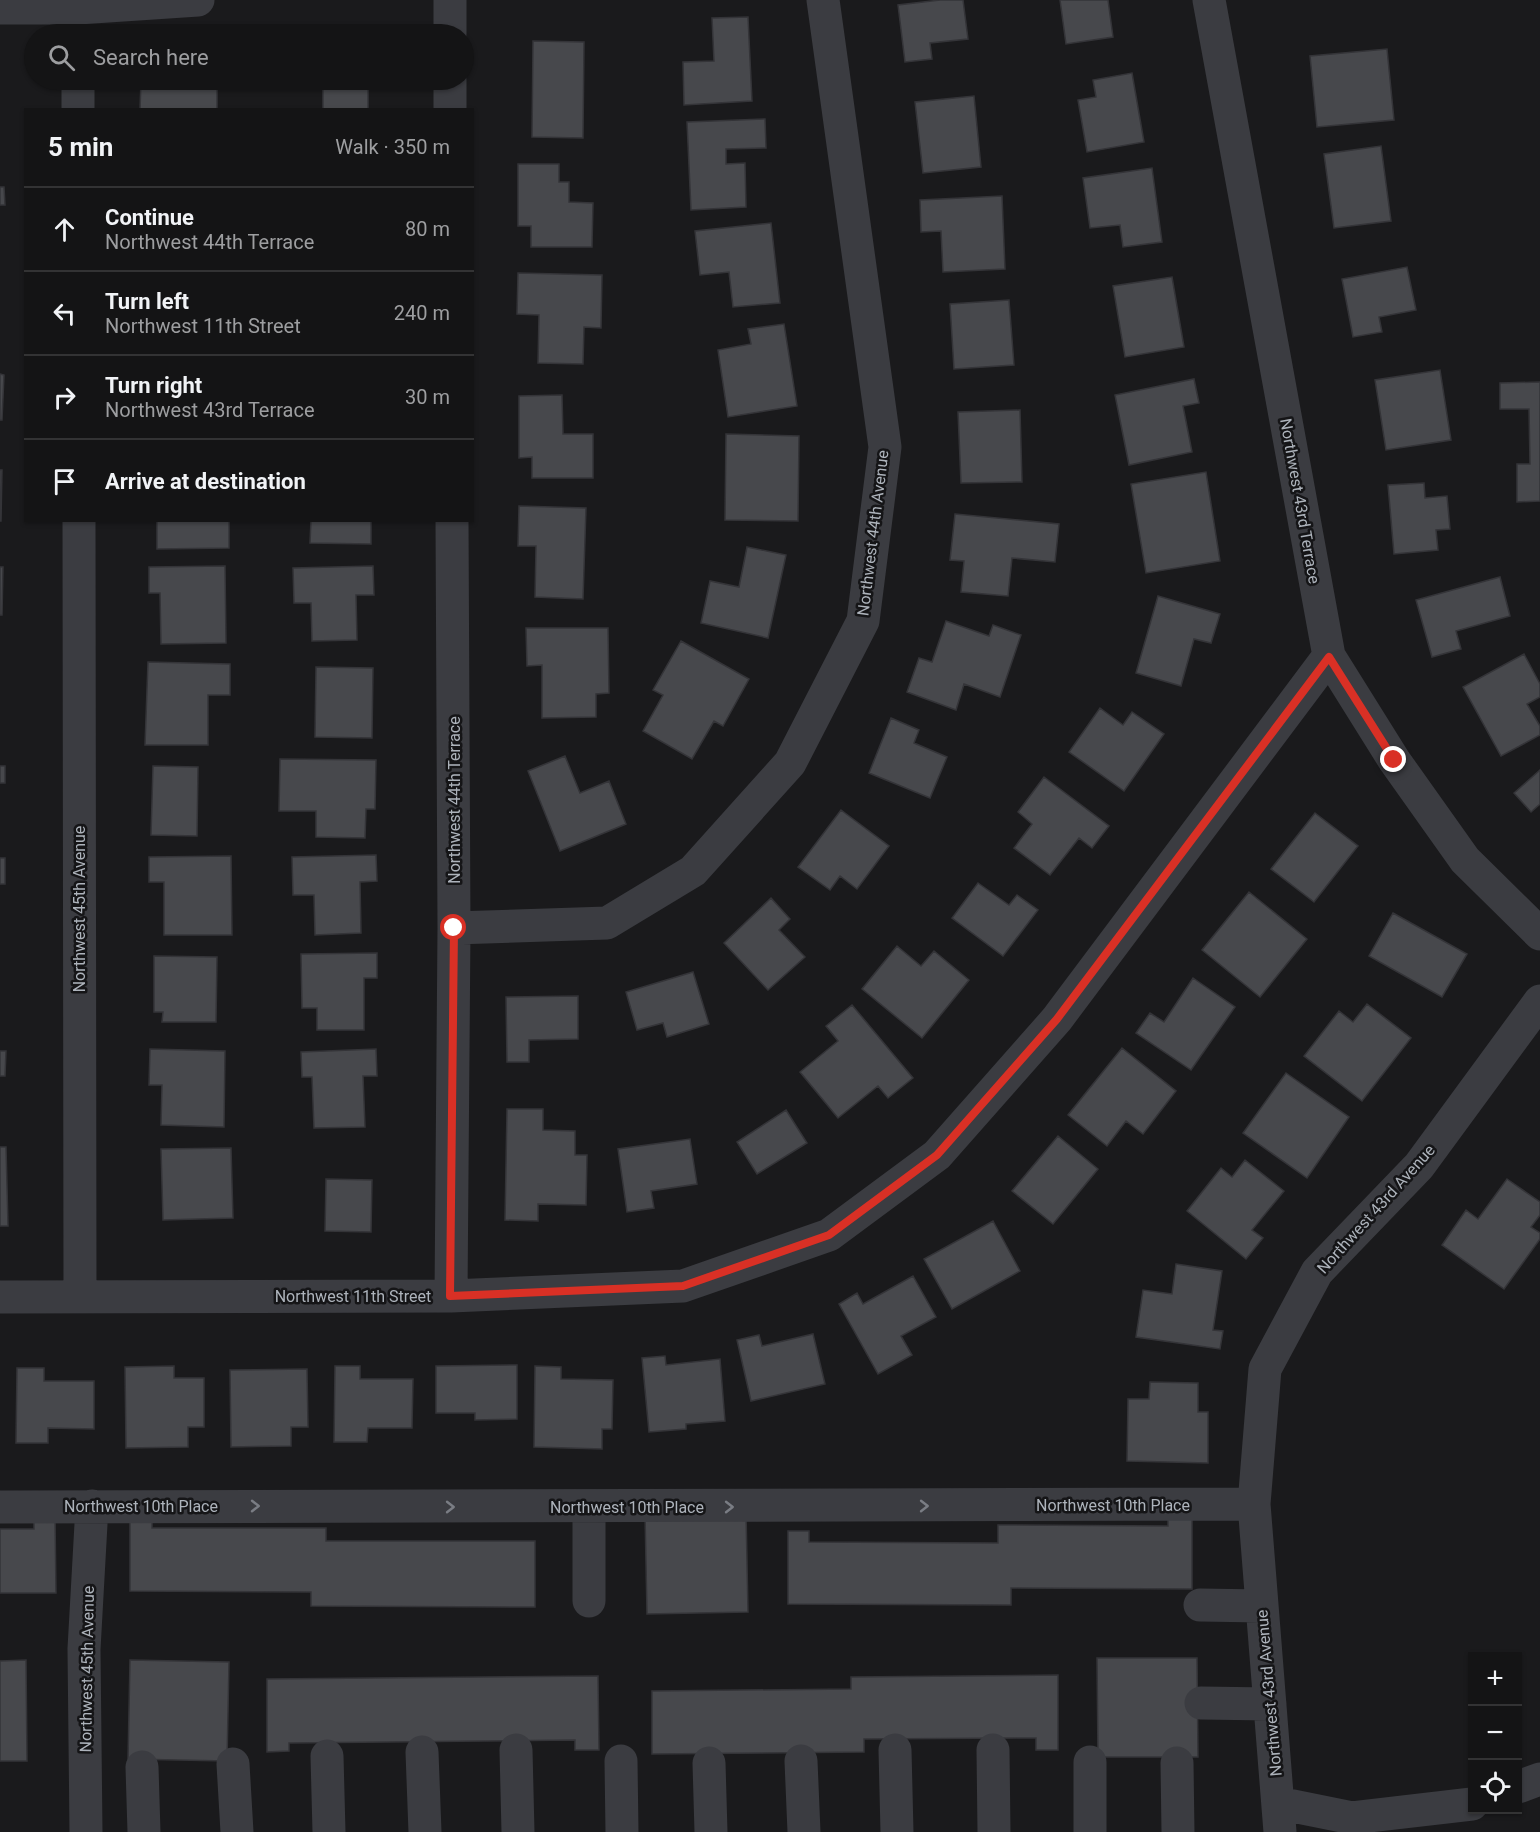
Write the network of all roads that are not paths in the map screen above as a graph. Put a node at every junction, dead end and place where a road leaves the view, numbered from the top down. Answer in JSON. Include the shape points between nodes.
{"nodes":[{"id":1,"x":198,"y":0,"type":"edge"},
{"id":2,"x":450,"y":0,"type":"edge"},
{"id":3,"x":823,"y":0,"type":"edge"},
{"id":4,"x":1209,"y":0,"type":"edge"},
{"id":5,"x":0,"y":8,"type":"edge"},
{"id":6,"x":78,"y":21,"type":"edge"},
{"id":7,"x":450,"y":24,"type":"edge"},
{"id":8,"x":78,"y":90,"type":"edge"},
{"id":9,"x":450,"y":90,"type":"edge"},
{"id":10,"x":78,"y":108,"type":"edge"},
{"id":11,"x":450,"y":108,"type":"edge"},
{"id":12,"x":79,"y":522,"type":"edge"},
{"id":13,"x":452,"y":522,"type":"edge"},
{"id":14,"x":1329,"y":657,"type":"junction"},
{"id":15,"x":454,"y":928,"type":"junction"},
{"id":16,"x":1540,"y":934,"type":"edge"},
{"id":17,"x":1540,"y":1001,"type":"edge"},
{"id":18,"x":450,"y":1296,"type":"junction"},
{"id":19,"x":0,"y":1297,"type":"edge"},
{"id":20,"x":80,"y":1297,"type":"junction"},
{"id":21,"x":1254,"y":1504,"type":"junction"},
{"id":22,"x":92,"y":1506,"type":"junction"},
{"id":23,"x":0,"y":1507,"type":"edge"},
{"id":24,"x":589,"y":1507,"type":"junction"},
{"id":25,"x":589,"y":1601,"type":"dead end"},
{"id":26,"x":1200,"y":1605,"type":"dead end"},
{"id":27,"x":1262,"y":1606,"type":"junction"},
{"id":28,"x":1201,"y":1703,"type":"dead end"},
{"id":29,"x":1270,"y":1704,"type":"junction"},
{"id":30,"x":516,"y":1750,"type":"dead end"},
{"id":31,"x":895,"y":1750,"type":"dead end"},
{"id":32,"x":993,"y":1750,"type":"dead end"},
{"id":33,"x":422,"y":1752,"type":"dead end"},
{"id":34,"x":327,"y":1755,"type":"dead end"},
{"id":35,"x":621,"y":1761,"type":"dead end"},
{"id":36,"x":801,"y":1761,"type":"dead end"},
{"id":37,"x":1090,"y":1762,"type":"dead end"},
{"id":38,"x":1177,"y":1762,"type":"dead end"},
{"id":39,"x":709,"y":1763,"type":"dead end"},
{"id":40,"x":233,"y":1764,"type":"dead end"},
{"id":41,"x":142,"y":1767,"type":"dead end"},
{"id":42,"x":1540,"y":1779,"type":"edge"},
{"id":43,"x":1522,"y":1786,"type":"edge"},
{"id":44,"x":1471,"y":1814,"type":"edge"},
{"id":45,"x":1279,"y":1818,"type":"edge"},
{"id":46,"x":86,"y":1832,"type":"edge"},
{"id":47,"x":144,"y":1832,"type":"edge"},
{"id":48,"x":237,"y":1832,"type":"edge"},
{"id":49,"x":329,"y":1832,"type":"edge"},
{"id":50,"x":425,"y":1832,"type":"edge"},
{"id":51,"x":518,"y":1832,"type":"edge"},
{"id":52,"x":622,"y":1832,"type":"edge"},
{"id":53,"x":711,"y":1832,"type":"edge"},
{"id":54,"x":804,"y":1832,"type":"edge"},
{"id":55,"x":897,"y":1832,"type":"edge"},
{"id":56,"x":994,"y":1832,"type":"edge"},
{"id":57,"x":1090,"y":1832,"type":"edge"},
{"id":58,"x":1178,"y":1832,"type":"edge"}],
"edges":[{"from":1,"to":6,"type":"street"},
{"from":2,"to":7,"type":"street"},
{"from":3,"to":15,"type":"street","name":"Northwest 44th Avenue","via":[[885,447],[863,621],[790,763],[693,871],[607,923]]},
{"from":4,"to":14,"type":"street","name":"Northwest 43rd Terrace"},
{"from":5,"to":6,"type":"street"},
{"from":8,"to":10,"type":"street"},
{"from":9,"to":11,"type":"street"},
{"from":12,"to":20,"type":"street","name":"Northwest 45th Avenue"},
{"from":13,"to":15,"type":"street","name":"Northwest 44th Terrace"},
{"from":14,"to":16,"type":"street","name":"Northwest 43rd Terrace","via":[[1394,760],[1466,861]]},
{"from":14,"to":18,"type":"street","name":"Northwest 11th Street","via":[[1057,1019],[937,1155],[829,1235],[683,1286]]},
{"from":15,"to":18,"type":"street","name":"Northwest 44th Terrace"},
{"from":17,"to":21,"type":"street","name":"Northwest 43rd Avenue","via":[[1419,1166],[1317,1272],[1265,1369]]},
{"from":18,"to":20,"type":"street","name":"Northwest 11th Street"},
{"from":19,"to":20,"type":"street","name":"Northwest 11th Street"},
{"from":24,"to":21,"type":"street","name":"Northwest 10th Place","one_way":true},
{"from":21,"to":27,"type":"street","name":"Northwest 43rd Avenue"},
{"from":22,"to":23,"type":"street","name":"Northwest 10th Place"},
{"from":22,"to":24,"type":"street","name":"Northwest 10th Place","one_way":true},
{"from":22,"to":46,"type":"street","name":"Northwest 45th Avenue","via":[[84,1649]]},
{"from":24,"to":25,"type":"street"},
{"from":26,"to":27,"type":"street"},
{"from":27,"to":29,"type":"street","name":"Northwest 43rd Avenue"},
{"from":28,"to":29,"type":"street"},
{"from":29,"to":45,"type":"street","name":"Northwest 43rd Avenue"},
{"from":30,"to":51,"type":"street"},
{"from":31,"to":55,"type":"street"},
{"from":32,"to":56,"type":"street"},
{"from":33,"to":50,"type":"street"},
{"from":34,"to":49,"type":"street"},
{"from":35,"to":52,"type":"street"},
{"from":36,"to":54,"type":"street"},
{"from":37,"to":57,"type":"street"},
{"from":38,"to":58,"type":"street"},
{"from":39,"to":53,"type":"street"},
{"from":40,"to":48,"type":"street"},
{"from":41,"to":47,"type":"street"},
{"from":42,"to":43,"type":"street"},
{"from":44,"to":45,"type":"street"}]}
